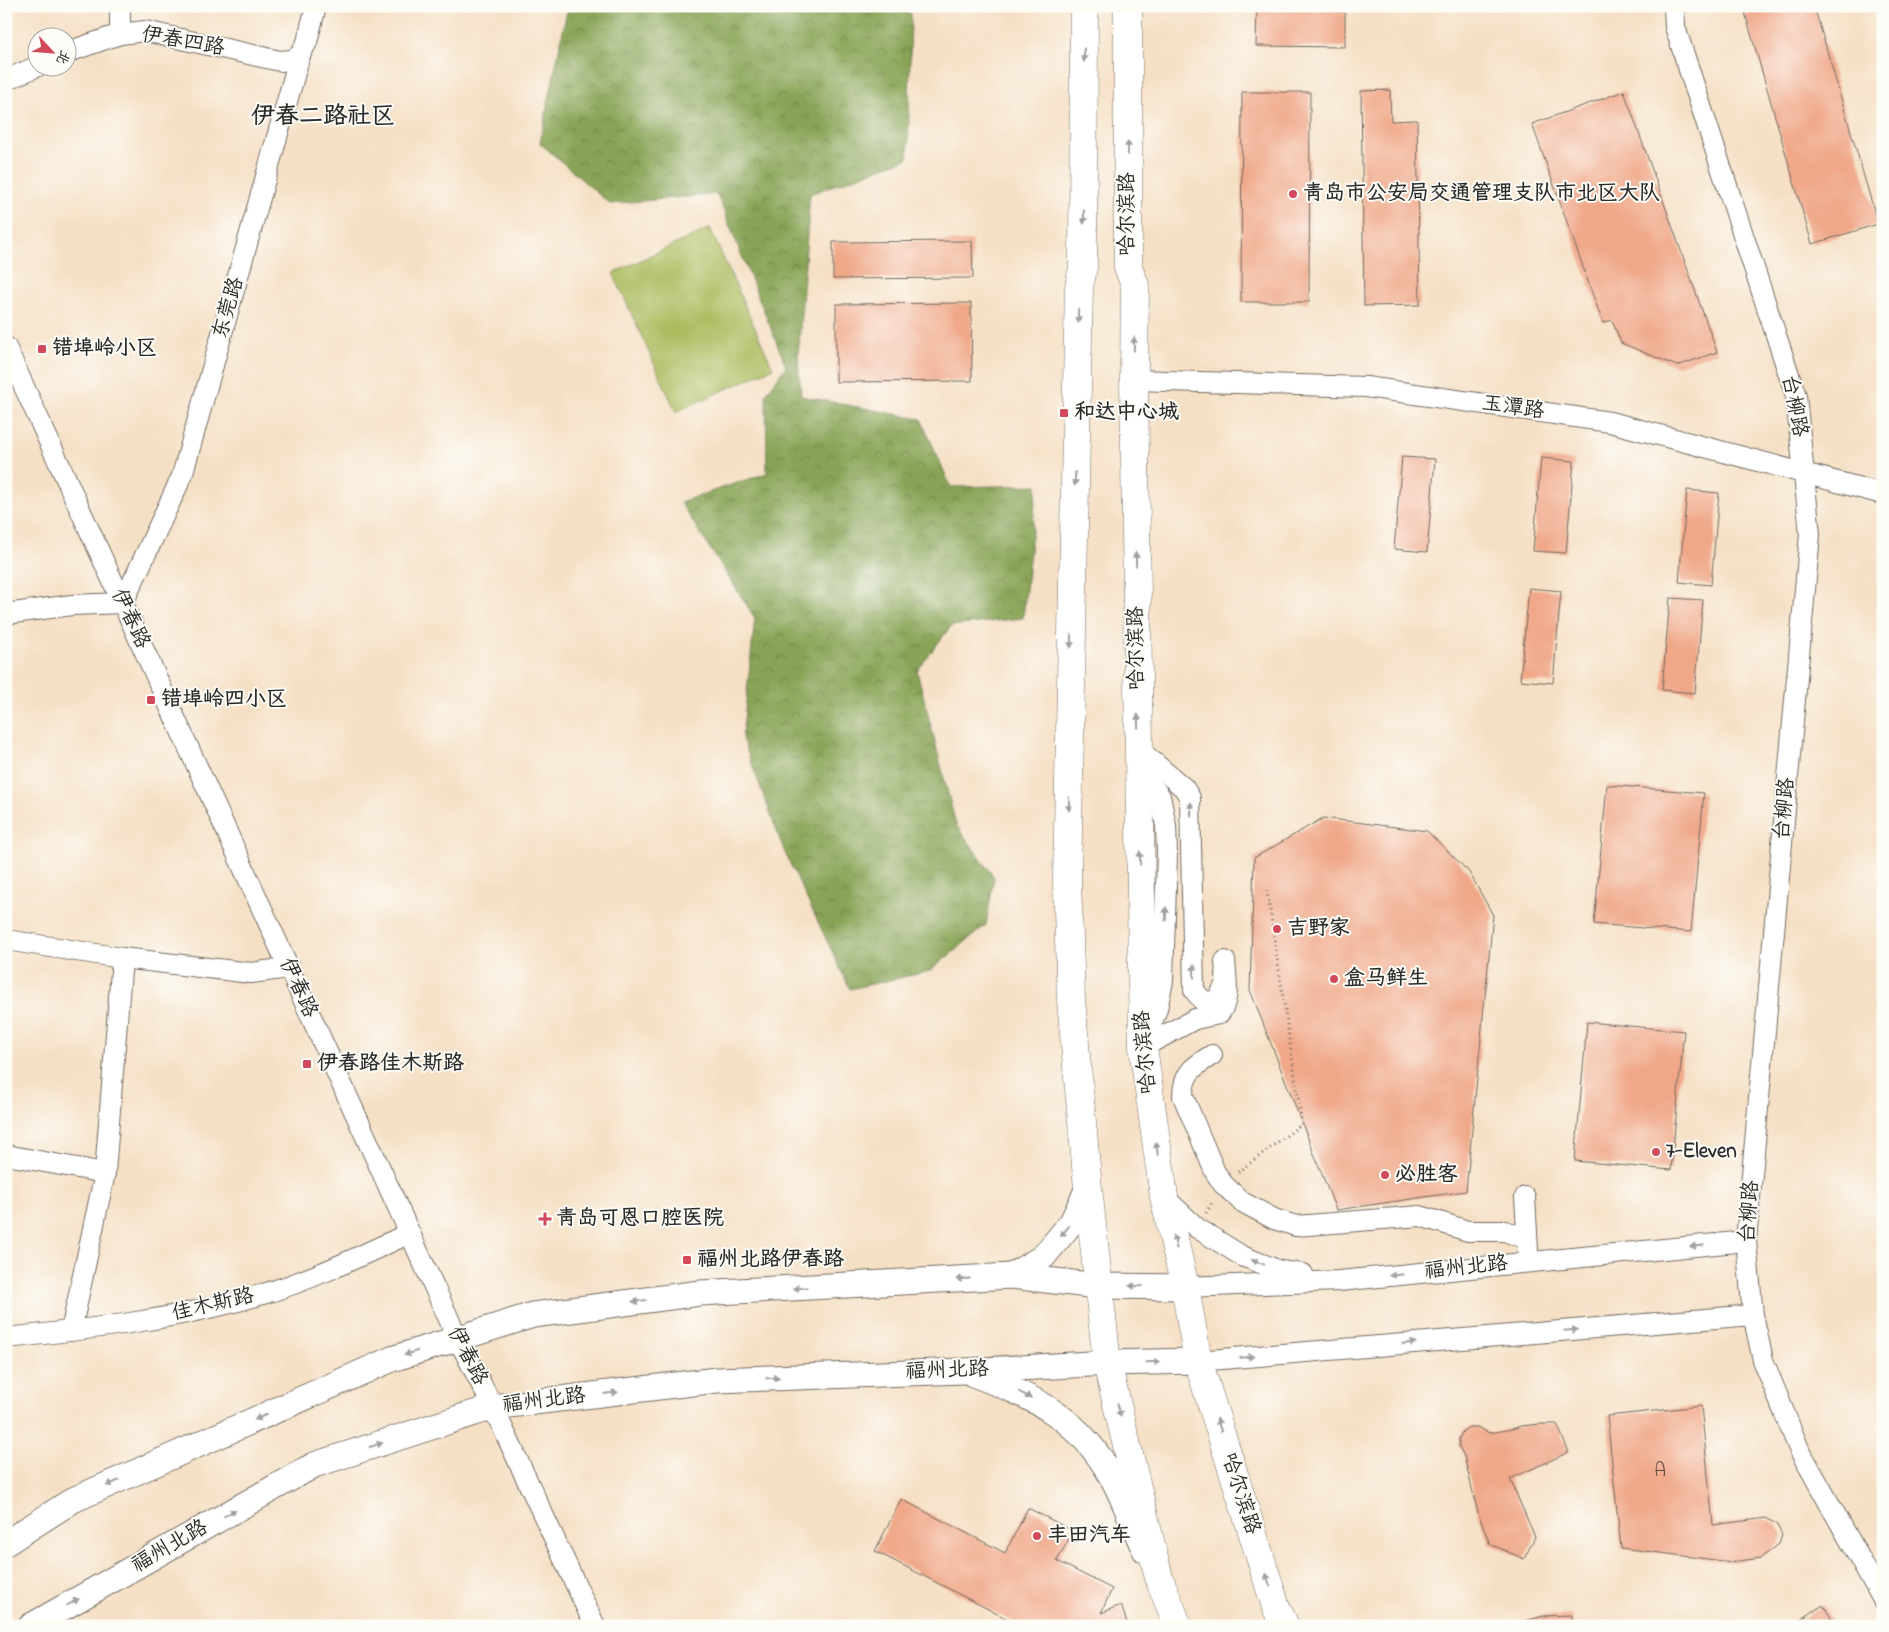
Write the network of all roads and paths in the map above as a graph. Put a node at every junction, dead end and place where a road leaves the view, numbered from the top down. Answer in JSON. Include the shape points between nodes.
{"nodes":[{"id":1,"x":120,"y":6,"type":"edge"},
{"id":2,"x":316,"y":6,"type":"edge"},
{"id":3,"x":1084,"y":6,"type":"edge"},
{"id":4,"x":1128,"y":6,"type":"edge"},
{"id":5,"x":1674,"y":6,"type":"edge"},
{"id":6,"x":120,"y":34,"type":"junction"},
{"id":7,"x":78,"y":49,"type":"edge"},
{"id":8,"x":300,"y":55,"type":"junction"},
{"id":9,"x":28,"y":70,"type":"edge"},
{"id":10,"x":6,"y":80,"type":"edge"},
{"id":11,"x":6,"y":347,"type":"edge"},
{"id":12,"x":1134,"y":380,"type":"junction"},
{"id":13,"x":1805,"y":474,"type":"junction"},
{"id":14,"x":1883,"y":494,"type":"edge"},
{"id":15,"x":123,"y":603,"type":"junction"},
{"id":16,"x":6,"y":614,"type":"edge"},
{"id":17,"x":1139,"y":759,"type":"junction"},
{"id":18,"x":1267,"y":890,"type":"dead end"},
{"id":19,"x":6,"y":940,"type":"edge"},
{"id":20,"x":122,"y":958,"type":"junction"},
{"id":21,"x":1225,"y":961,"type":"dead end"},
{"id":22,"x":290,"y":968,"type":"junction"},
{"id":23,"x":1226,"y":983,"type":"junction"},
{"id":24,"x":1142,"y":1047,"type":"junction"},
{"id":25,"x":1212,"y":1055,"type":"dead end"},
{"id":26,"x":6,"y":1155,"type":"edge"},
{"id":27,"x":105,"y":1173,"type":"junction"},
{"id":28,"x":1223,"y":1184,"type":"junction"},
{"id":29,"x":1088,"y":1188,"type":"junction"},
{"id":30,"x":1164,"y":1197,"type":"junction"},
{"id":31,"x":1525,"y":1197,"type":"dead end"},
{"id":32,"x":1197,"y":1228,"type":"junction"},
{"id":33,"x":410,"y":1233,"type":"junction"},
{"id":34,"x":1527,"y":1239,"type":"junction"},
{"id":35,"x":1746,"y":1241,"type":"junction"},
{"id":36,"x":1528,"y":1262,"type":"junction"},
{"id":37,"x":1011,"y":1276,"type":"junction"},
{"id":38,"x":1339,"y":1281,"type":"junction"},
{"id":39,"x":1098,"y":1286,"type":"junction"},
{"id":40,"x":1185,"y":1287,"type":"junction"},
{"id":41,"x":1753,"y":1315,"type":"junction"},
{"id":42,"x":71,"y":1331,"type":"junction"},
{"id":43,"x":457,"y":1337,"type":"junction"},
{"id":44,"x":6,"y":1338,"type":"edge"},
{"id":45,"x":1198,"y":1361,"type":"junction"},
{"id":46,"x":1107,"y":1363,"type":"junction"},
{"id":47,"x":964,"y":1371,"type":"junction"},
{"id":48,"x":493,"y":1407,"type":"junction"},
{"id":49,"x":6,"y":1543,"type":"edge"},
{"id":50,"x":1159,"y":1578,"type":"junction"},
{"id":51,"x":1883,"y":1600,"type":"edge"},
{"id":52,"x":31,"y":1626,"type":"edge"},
{"id":53,"x":595,"y":1626,"type":"edge"},
{"id":54,"x":1178,"y":1626,"type":"edge"},
{"id":55,"x":1285,"y":1626,"type":"edge"}],
"edges":[{"from":1,"to":6,"type":"street"},
{"from":2,"to":8,"type":"street","name":"东莞路","via":[[307,42]]},
{"from":3,"to":29,"type":"highway","name":"哈尔滨路","one_way":true,"via":[[1083,268],[1079,287],[1067,880],[1070,1000]]},
{"from":12,"to":4,"type":"highway","name":"哈尔滨路","one_way":true,"via":[[1135,285],[1128,267]]},
{"from":5,"to":13,"type":"street","name":"台柳路","via":[[1675,27],[1796,396]]},
{"from":6,"to":7,"type":"street","name":"伊春四路"},
{"from":6,"to":8,"type":"street","name":"伊春四路","via":[[145,31],[280,61]]},
{"from":8,"to":15,"type":"street","name":"东莞路","via":[[182,476]]},
{"from":9,"to":10,"type":"street"},
{"from":11,"to":15,"type":"street","name":"伊春路"},
{"from":12,"to":13,"type":"street","name":"玉潭路","via":[[1366,387],[1610,422]]},
{"from":17,"to":12,"type":"highway","name":"哈尔滨路","one_way":true},
{"from":13,"to":14,"type":"street","name":"玉潭路"},
{"from":13,"to":35,"type":"street","name":"台柳路","via":[[1810,534]]},
{"from":15,"to":16,"type":"street","via":[[72,605]]},
{"from":15,"to":22,"type":"street","name":"伊春路"},
{"from":23,"to":17,"type":"street","one_way":true,"via":[[1218,999],[1210,1002],[1202,1000],[1194,990],[1190,798],[1184,788]]},
{"from":24,"to":17,"type":"highway","name":"哈尔滨路","one_way":true},
{"from":18,"to":28,"type":"path","via":[[1302,1124]]},
{"from":19,"to":20,"type":"street"},
{"from":20,"to":22,"type":"street","via":[[251,973]]},
{"from":20,"to":27,"type":"street"},
{"from":21,"to":23,"type":"street"},
{"from":22,"to":33,"type":"street","name":"伊春路"},
{"from":23,"to":24,"type":"street","via":[[1226,1006],[1219,1014],[1195,1018]]},
{"from":30,"to":24,"type":"highway","name":"哈尔滨路","one_way":true},
{"from":25,"to":28,"type":"street","via":[[1189,1071],[1183,1084],[1183,1096]]},
{"from":26,"to":27,"type":"street"},
{"from":27,"to":42,"type":"street"},
{"from":28,"to":32,"type":"path"},
{"from":28,"to":34,"type":"street","via":[[1242,1202],[1274,1219],[1296,1226],[1420,1216],[1468,1231],[1505,1231]]},
{"from":29,"to":37,"type":"main road","one_way":true,"via":[[1072,1222],[1043,1257]]},
{"from":29,"to":39,"type":"highway","name":"哈尔滨路"},
{"from":30,"to":32,"type":"street"},
{"from":40,"to":30,"type":"highway","name":"哈尔滨路","one_way":true},
{"from":31,"to":34,"type":"street"},
{"from":38,"to":32,"type":"street","one_way":true,"via":[[1280,1271],[1242,1256]]},
{"from":33,"to":42,"type":"street","name":"佳木斯路","via":[[311,1278],[264,1294],[200,1311]]},
{"from":33,"to":43,"type":"street","name":"伊春路"},
{"from":34,"to":36,"type":"street"},
{"from":35,"to":36,"type":"street","name":"福州北路","one_way":true},
{"from":35,"to":41,"type":"street","name":"台柳路"},
{"from":36,"to":38,"type":"street","name":"福州北路","one_way":true},
{"from":37,"to":39,"type":"main road"},
{"from":37,"to":43,"type":"main road","one_way":true,"via":[[700,1293],[533,1315]]},
{"from":38,"to":40,"type":"street","name":"福州北路"},
{"from":40,"to":39,"type":"main road","one_way":true},
{"from":39,"to":46,"type":"highway","name":"哈尔滨路"},
{"from":40,"to":45,"type":"highway","name":"哈尔滨路"},
{"from":45,"to":41,"type":"street","one_way":true},
{"from":41,"to":51,"type":"street","name":"台柳路","via":[[1764,1360],[1799,1449]]},
{"from":42,"to":44,"type":"street","name":"佳木斯路"},
{"from":43,"to":48,"type":"street","name":"伊春路"},
{"from":43,"to":49,"type":"main road","one_way":true,"via":[[392,1359],[73,1500]]},
{"from":46,"to":45,"type":"main road","name":"福州北路","one_way":true},
{"from":55,"to":45,"type":"highway","name":"哈尔滨路","one_way":true,"via":[[1276,1607]]},
{"from":46,"to":47,"type":"main road","name":"福州北路"},
{"from":46,"to":50,"type":"highway","one_way":true},
{"from":48,"to":47,"type":"main road","name":"福州北路","one_way":true,"via":[[717,1380]]},
{"from":47,"to":50,"type":"main road","one_way":true,"via":[[1019,1392],[1055,1412],[1098,1452]]},
{"from":52,"to":48,"type":"main road","name":"福州北路","one_way":true,"via":[[314,1465]]},
{"from":48,"to":53,"type":"street","name":"伊春路"},
{"from":50,"to":54,"type":"highway"}]}
